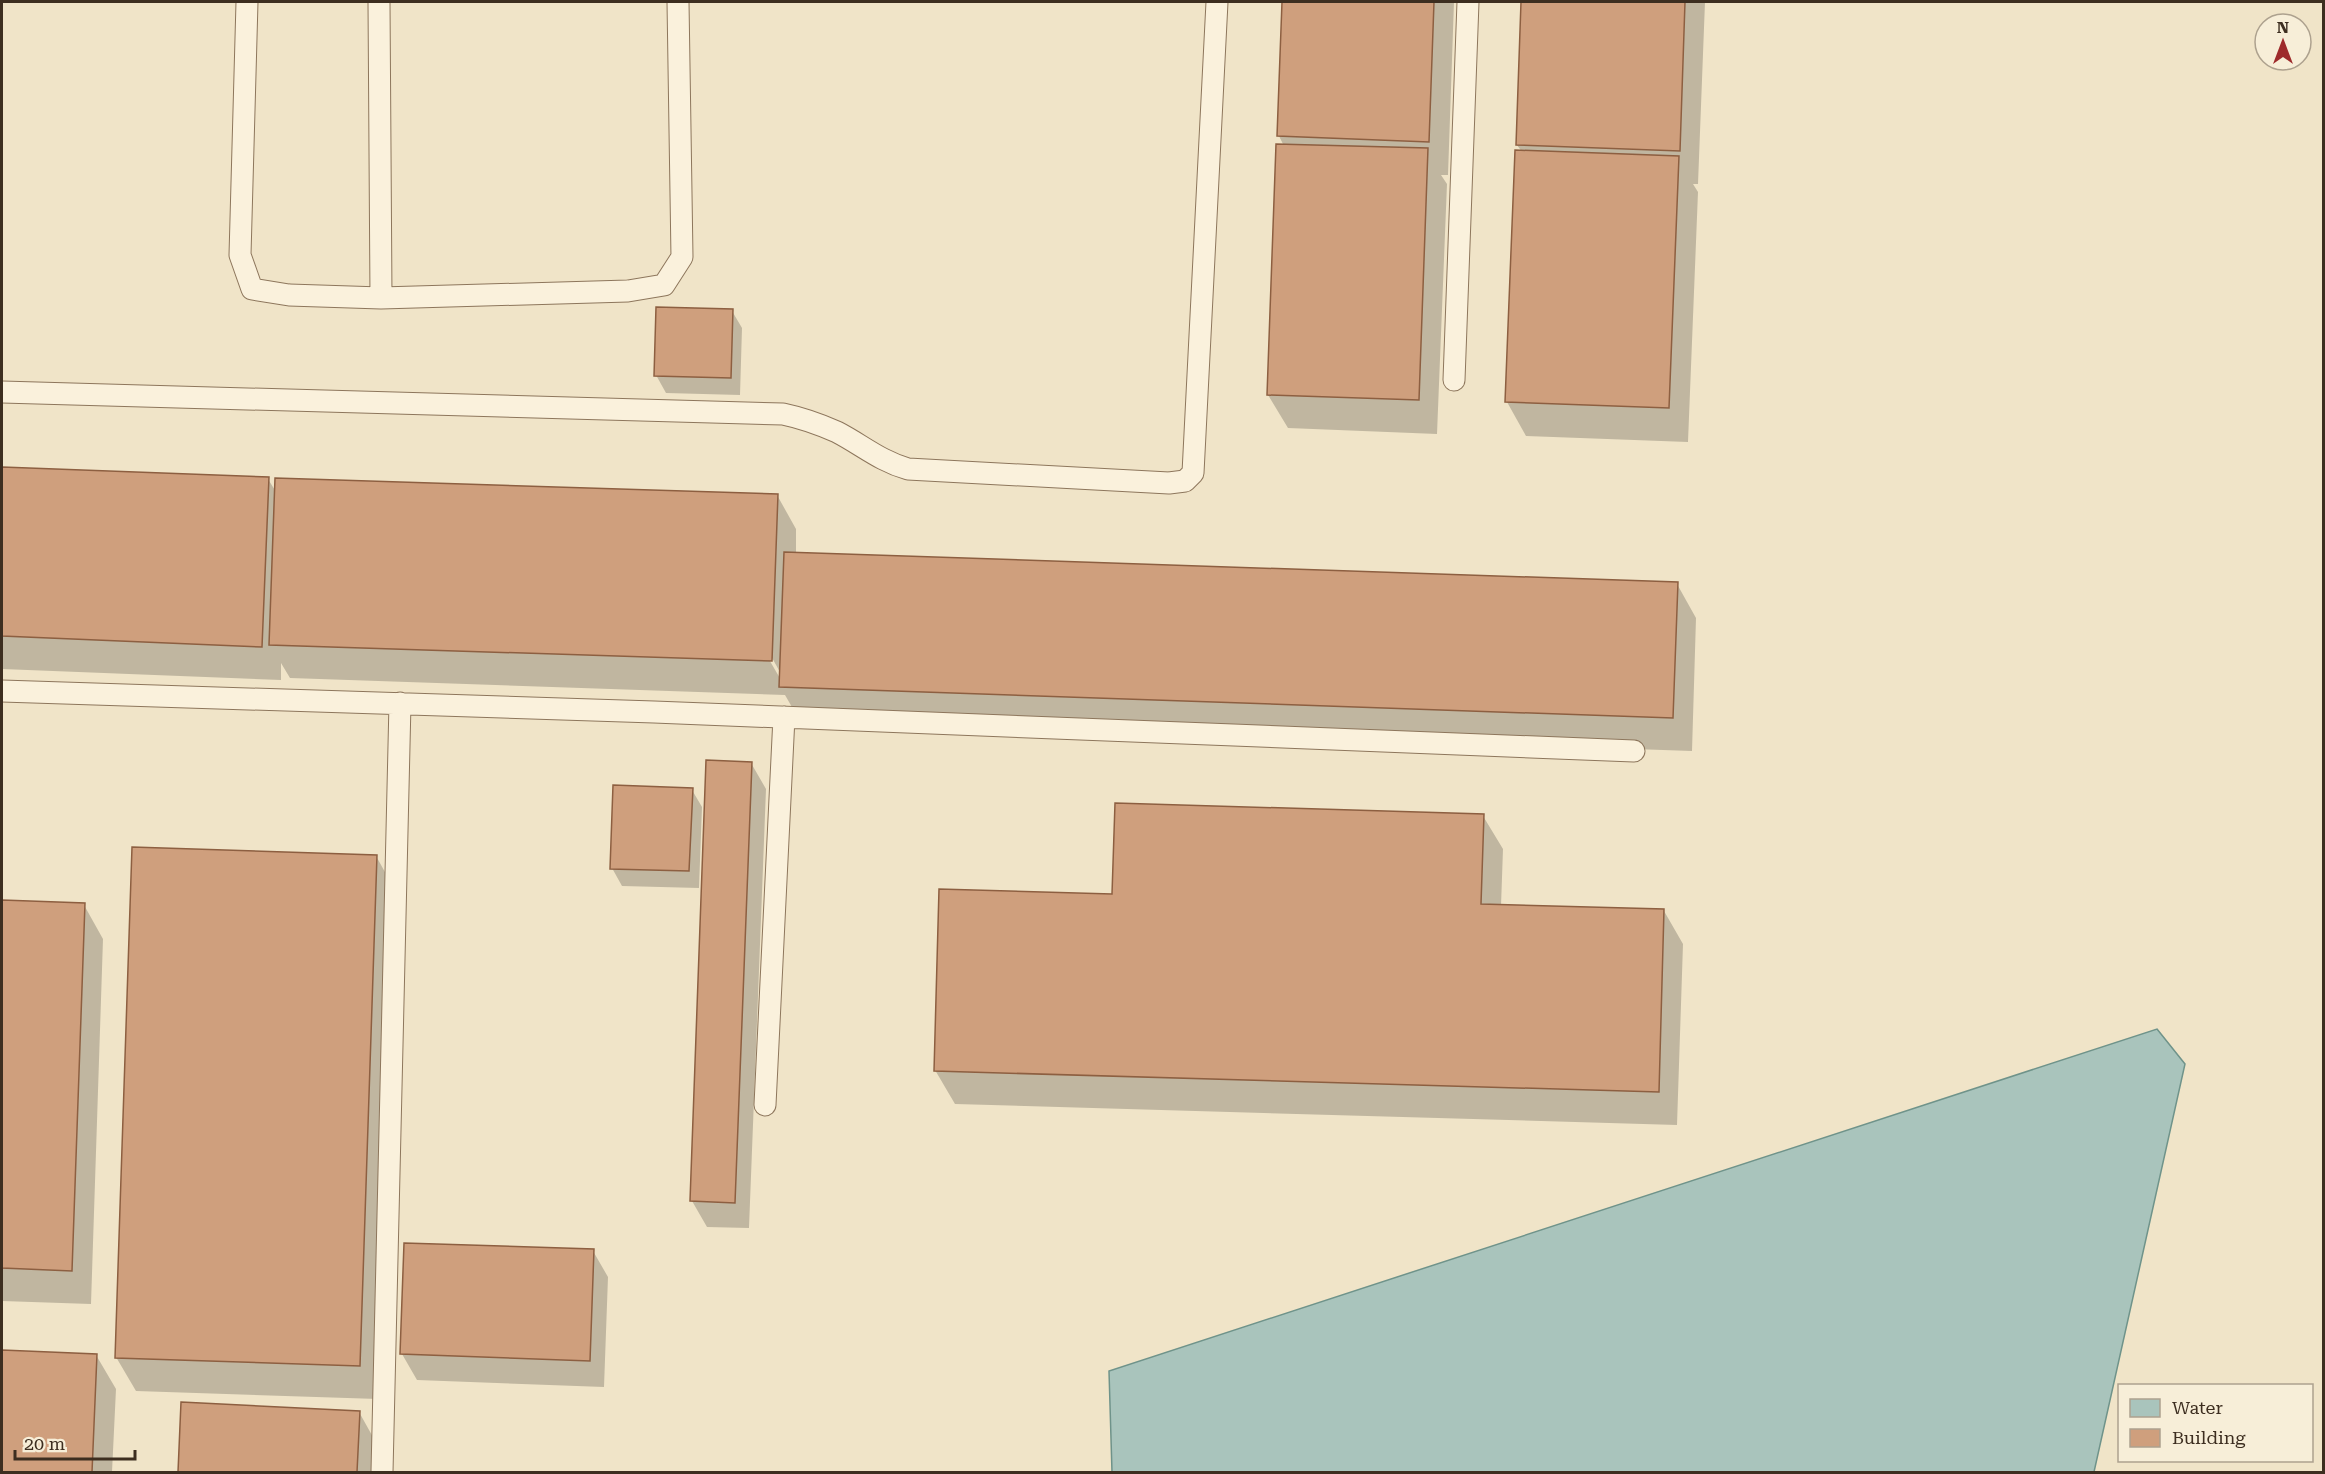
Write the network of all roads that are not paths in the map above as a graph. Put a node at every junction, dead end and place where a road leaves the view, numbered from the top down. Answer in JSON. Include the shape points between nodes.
{"nodes":[{"id":1,"x":247,"y":2,"type":"edge"},
{"id":2,"x":380,"y":2,"type":"edge"},
{"id":3,"x":678,"y":2,"type":"edge"},
{"id":4,"x":1216,"y":2,"type":"edge"},
{"id":5,"x":1468,"y":2,"type":"edge"},
{"id":6,"x":381,"y":298,"type":"junction"},
{"id":7,"x":1454,"y":380,"type":"dead end"},
{"id":8,"x":2,"y":392,"type":"edge"},
{"id":9,"x":2,"y":691,"type":"edge"},
{"id":10,"x":400,"y":703,"type":"junction"},
{"id":11,"x":784,"y":717,"type":"junction"},
{"id":12,"x":1634,"y":751,"type":"dead end"},
{"id":13,"x":765,"y":1105,"type":"dead end"},
{"id":14,"x":382,"y":1473,"type":"edge"}],
"edges":[{"from":1,"to":6,"type":"lane","via":[[240,255],[252,289],[289,295]]},
{"from":2,"to":6,"type":"lane"},
{"from":3,"to":6,"type":"lane","via":[[682,257],[664,285],[628,291]]},
{"from":4,"to":8,"type":"lane","via":[[1193,473],[1185,481],[908,469],[887,463],[803,418],[783,414]]},
{"from":5,"to":7,"type":"lane"},
{"from":9,"to":10,"type":"lane"},
{"from":10,"to":11,"type":"lane"},
{"from":10,"to":14,"type":"lane"},
{"from":11,"to":12,"type":"lane"},
{"from":11,"to":13,"type":"lane"}]}
